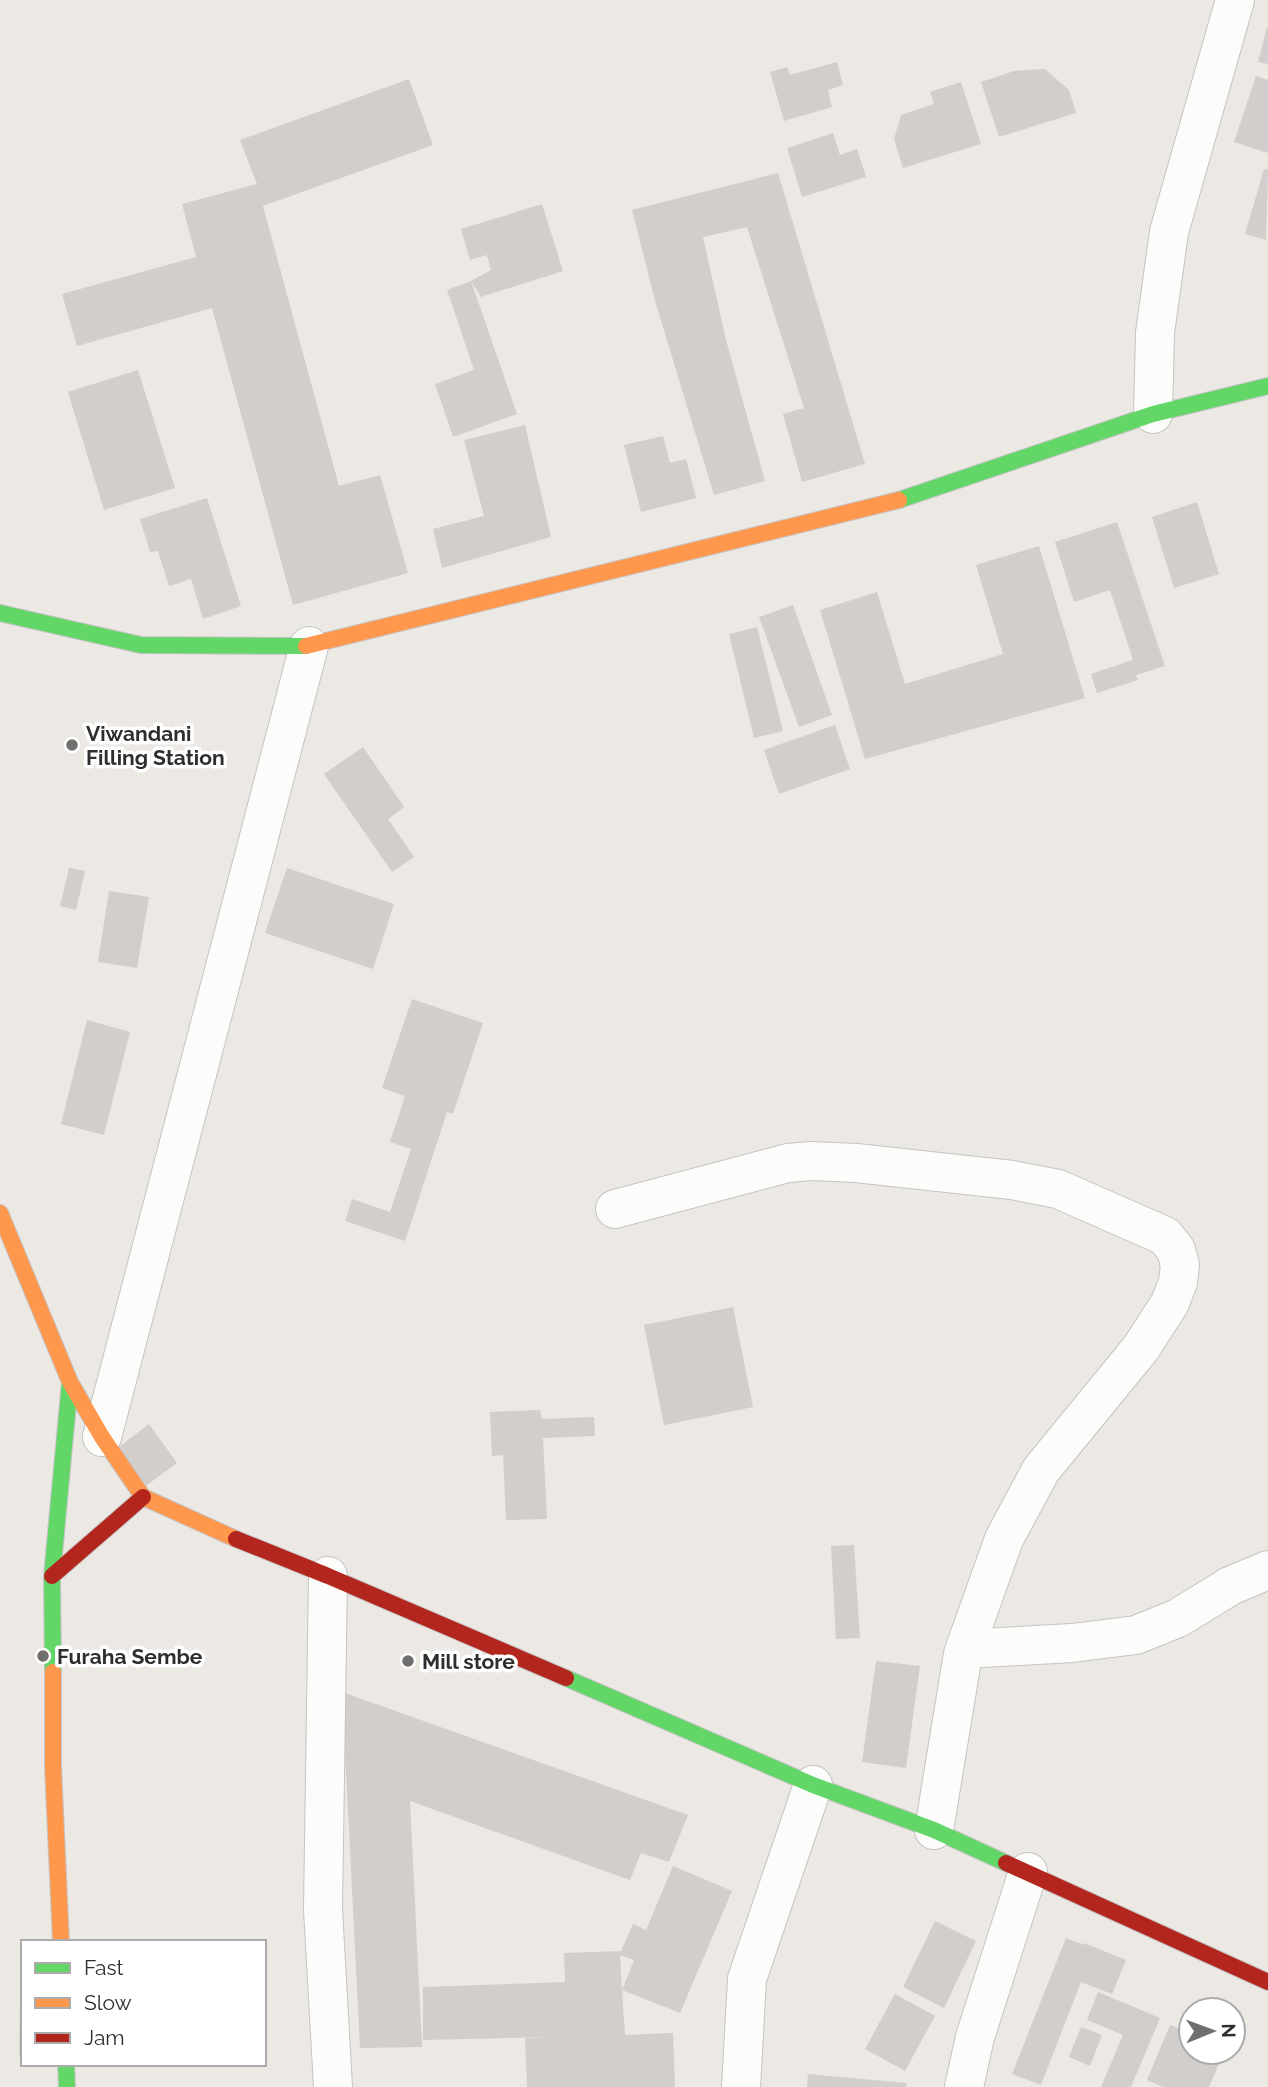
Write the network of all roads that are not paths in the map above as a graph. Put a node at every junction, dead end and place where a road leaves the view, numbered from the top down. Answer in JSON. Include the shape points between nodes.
{"nodes":[{"id":1,"x":1235,"y":0,"type":"edge"},
{"id":2,"x":1268,"y":386,"type":"edge"},
{"id":3,"x":1153,"y":414,"type":"junction"},
{"id":4,"x":0,"y":613,"type":"edge"},
{"id":5,"x":309,"y":646,"type":"junction"},
{"id":6,"x":615,"y":1209,"type":"dead end"},
{"id":7,"x":0,"y":1213,"type":"edge"},
{"id":8,"x":71,"y":1382,"type":"junction"},
{"id":9,"x":102,"y":1437,"type":"junction"},
{"id":10,"x":143,"y":1497,"type":"junction"},
{"id":11,"x":1268,"y":1570,"type":"edge"},
{"id":12,"x":52,"y":1576,"type":"junction"},
{"id":13,"x":328,"y":1576,"type":"junction"},
{"id":14,"x":965,"y":1649,"type":"junction"},
{"id":15,"x":813,"y":1784,"type":"junction"},
{"id":16,"x":934,"y":1830,"type":"junction"},
{"id":17,"x":1028,"y":1872,"type":"junction"},
{"id":18,"x":61,"y":1940,"type":"edge"},
{"id":19,"x":1268,"y":1982,"type":"edge"},
{"id":20,"x":66,"y":2066,"type":"edge"},
{"id":21,"x":67,"y":2087,"type":"edge"},
{"id":22,"x":333,"y":2087,"type":"edge"},
{"id":23,"x":741,"y":2087,"type":"edge"},
{"id":24,"x":964,"y":2087,"type":"edge"}],
"edges":[{"from":1,"to":3,"type":"street","via":[[1169,232],[1155,333]]},
{"from":2,"to":3,"type":"street"},
{"from":3,"to":5,"type":"street","via":[[909,498]]},
{"from":4,"to":5,"type":"street","via":[[141,645]]},
{"from":5,"to":9,"type":"street"},
{"from":6,"to":14,"type":"street","via":[[788,1163],[856,1163],[1058,1189],[1165,1236],[1180,1265],[1170,1303],[1142,1348],[1041,1470],[1004,1538]]},
{"from":7,"to":8,"type":"street"},
{"from":8,"to":9,"type":"street"},
{"from":8,"to":12,"type":"street"},
{"from":9,"to":10,"type":"street"},
{"from":10,"to":12,"type":"street"},
{"from":10,"to":13,"type":"street"},
{"from":11,"to":14,"type":"street","via":[[1136,1635]]},
{"from":12,"to":18,"type":"street","via":[[53,1767]]},
{"from":13,"to":15,"type":"street"},
{"from":13,"to":22,"type":"street","via":[[323,1909]]},
{"from":14,"to":16,"type":"street"},
{"from":15,"to":16,"type":"street"},
{"from":15,"to":23,"type":"street","via":[[747,1979]]},
{"from":16,"to":17,"type":"street"},
{"from":17,"to":19,"type":"street"},
{"from":17,"to":24,"type":"street","via":[[975,2037]]},
{"from":20,"to":21,"type":"street"}]}
